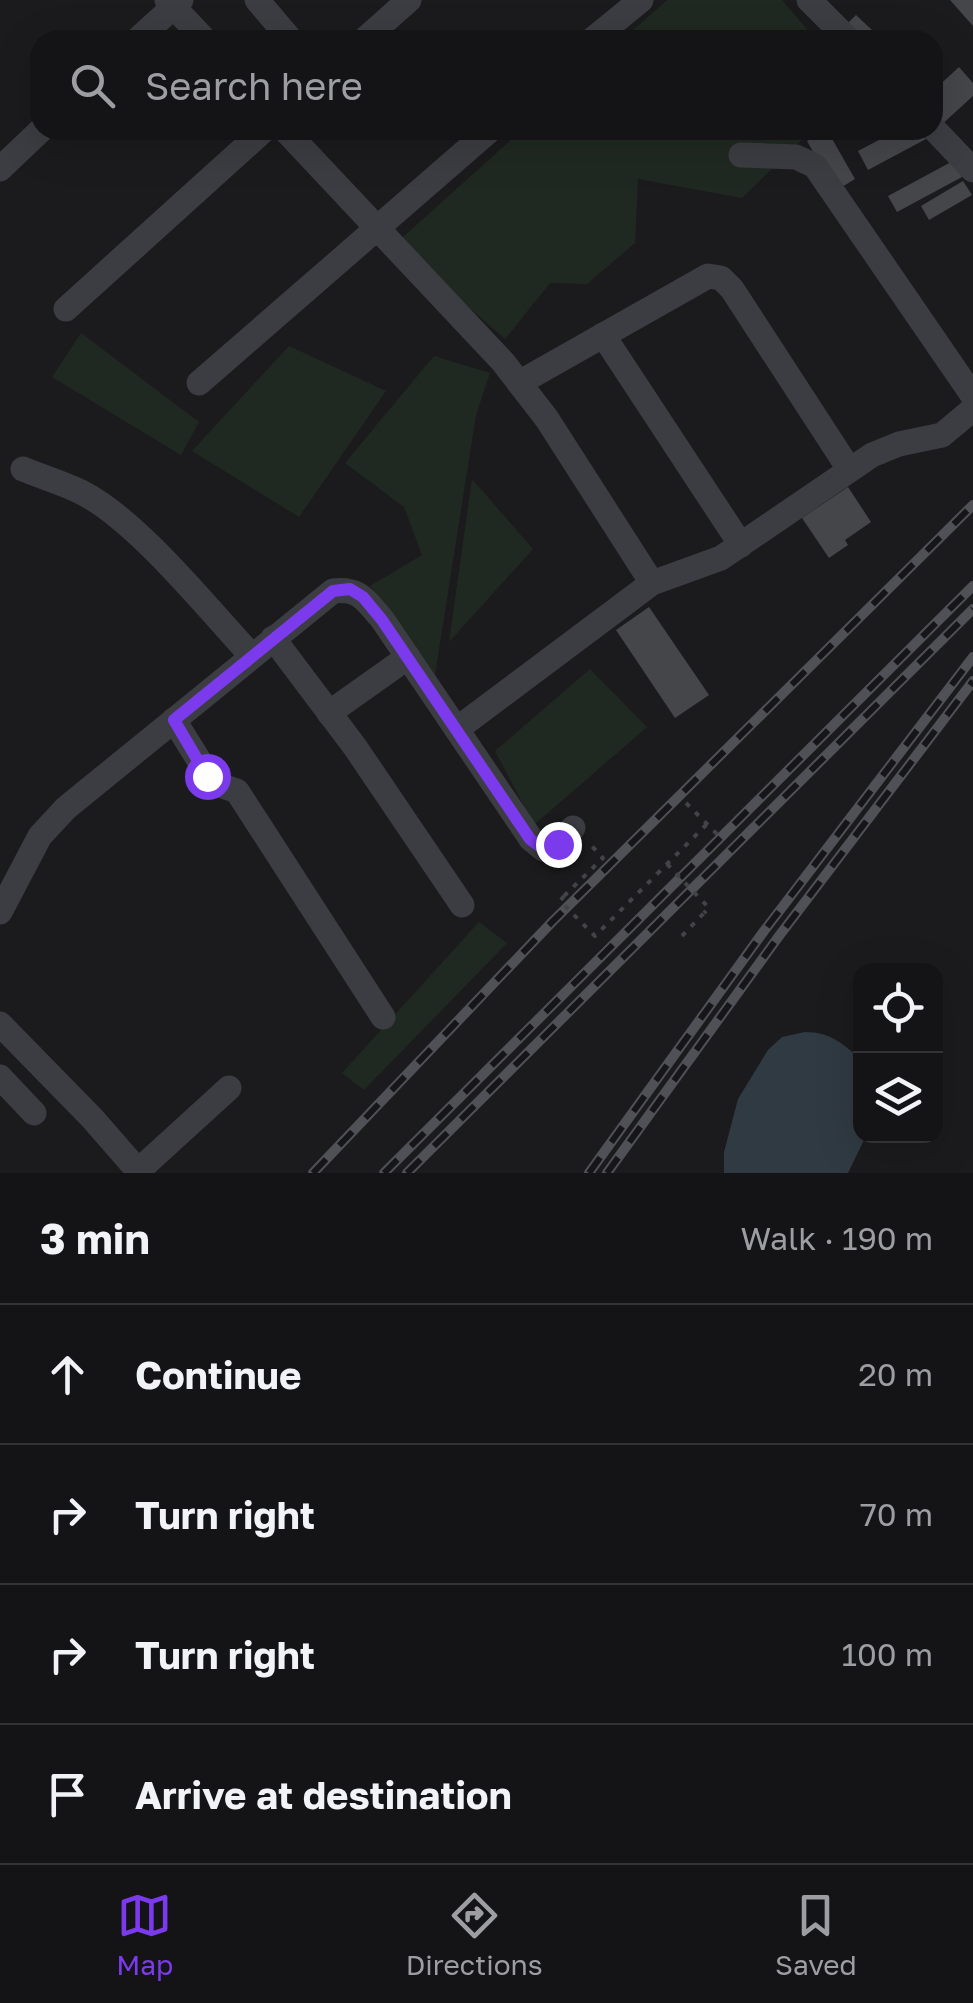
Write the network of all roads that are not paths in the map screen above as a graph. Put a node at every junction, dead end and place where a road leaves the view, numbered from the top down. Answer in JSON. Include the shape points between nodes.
{"nodes":[{"id":1,"x":257,"y":0,"type":"edge"},
{"id":2,"x":409,"y":0,"type":"edge"},
{"id":3,"x":640,"y":0,"type":"edge"},
{"id":4,"x":809,"y":0,"type":"edge"},
{"id":5,"x":174,"y":2,"type":"edge"},
{"id":6,"x":147,"y":30,"type":"edge"},
{"id":7,"x":196,"y":30,"type":"edge"},
{"id":8,"x":282,"y":30,"type":"edge"},
{"id":9,"x":375,"y":30,"type":"edge"},
{"id":10,"x":604,"y":30,"type":"edge"},
{"id":11,"x":838,"y":30,"type":"edge"},
{"id":12,"x":943,"y":138,"type":"edge"},
{"id":13,"x":30,"y":140,"type":"edge"},
{"id":14,"x":253,"y":140,"type":"edge"},
{"id":15,"x":294,"y":140,"type":"edge"},
{"id":16,"x":479,"y":140,"type":"edge"},
{"id":17,"x":741,"y":155,"type":"dead end"},
{"id":18,"x":0,"y":168,"type":"edge"},
{"id":19,"x":973,"y":170,"type":"edge"},
{"id":20,"x":378,"y":229,"type":"junction"},
{"id":21,"x":66,"y":310,"type":"dead end"},
{"id":22,"x":603,"y":335,"type":"junction"},
{"id":23,"x":199,"y":383,"type":"dead end"},
{"id":24,"x":519,"y":383,"type":"junction"},
{"id":25,"x":973,"y":396,"type":"edge"},
{"id":26,"x":973,"y":410,"type":"edge"},
{"id":27,"x":23,"y":469,"type":"dead end"},
{"id":28,"x":849,"y":470,"type":"junction"},
{"id":29,"x":741,"y":545,"type":"junction"},
{"id":30,"x":652,"y":583,"type":"junction"},
{"id":31,"x":272,"y":638,"type":"junction"},
{"id":32,"x":251,"y":656,"type":"junction"},
{"id":33,"x":408,"y":657,"type":"junction"},
{"id":34,"x":329,"y":713,"type":"junction"},
{"id":35,"x":174,"y":720,"type":"junction"},
{"id":36,"x":458,"y":729,"type":"junction"},
{"id":37,"x":573,"y":828,"type":"dead end"},
{"id":38,"x":462,"y":905,"type":"dead end"},
{"id":39,"x":0,"y":912,"type":"edge"},
{"id":40,"x":383,"y":1017,"type":"dead end"},
{"id":41,"x":0,"y":1024,"type":"edge"},
{"id":42,"x":0,"y":1076,"type":"edge"},
{"id":43,"x":229,"y":1088,"type":"dead end"},
{"id":44,"x":34,"y":1113,"type":"dead end"},
{"id":45,"x":139,"y":1172,"type":"edge"}],
"edges":[{"from":1,"to":8,"type":"street"},
{"from":2,"to":9,"type":"street"},
{"from":3,"to":10,"type":"street"},
{"from":4,"to":11,"type":"street"},
{"from":5,"to":6,"type":"street"},
{"from":5,"to":7,"type":"street"},
{"from":12,"to":19,"type":"street"},
{"from":13,"to":18,"type":"street"},
{"from":14,"to":21,"type":"street"},
{"from":15,"to":20,"type":"street"},
{"from":16,"to":20,"type":"street"},
{"from":17,"to":25,"type":"street","via":[[796,157],[815,166]]},
{"from":20,"to":23,"type":"street"},
{"from":20,"to":24,"type":"street"},
{"from":22,"to":24,"type":"street"},
{"from":22,"to":28,"type":"street","via":[[708,276],[721,278]]},
{"from":22,"to":29,"type":"street"},
{"from":24,"to":30,"type":"street"},
{"from":26,"to":28,"type":"street","via":[[942,436],[900,444]]},
{"from":27,"to":32,"type":"street","via":[[106,507]]},
{"from":28,"to":29,"type":"street"},
{"from":29,"to":30,"type":"street"},
{"from":30,"to":36,"type":"street"},
{"from":31,"to":32,"type":"street"},
{"from":31,"to":33,"type":"street","via":[[333,591],[350,589]]},
{"from":31,"to":34,"type":"street"},
{"from":32,"to":35,"type":"street"},
{"from":33,"to":34,"type":"street"},
{"from":33,"to":36,"type":"street"},
{"from":34,"to":38,"type":"street"},
{"from":35,"to":39,"type":"street","via":[[40,836]]},
{"from":35,"to":40,"type":"street","via":[[212,784],[237,791]]},
{"from":36,"to":37,"type":"street","via":[[530,839],[543,849]]},
{"from":41,"to":45,"type":"street"},
{"from":42,"to":44,"type":"street"},
{"from":43,"to":45,"type":"street"}]}
